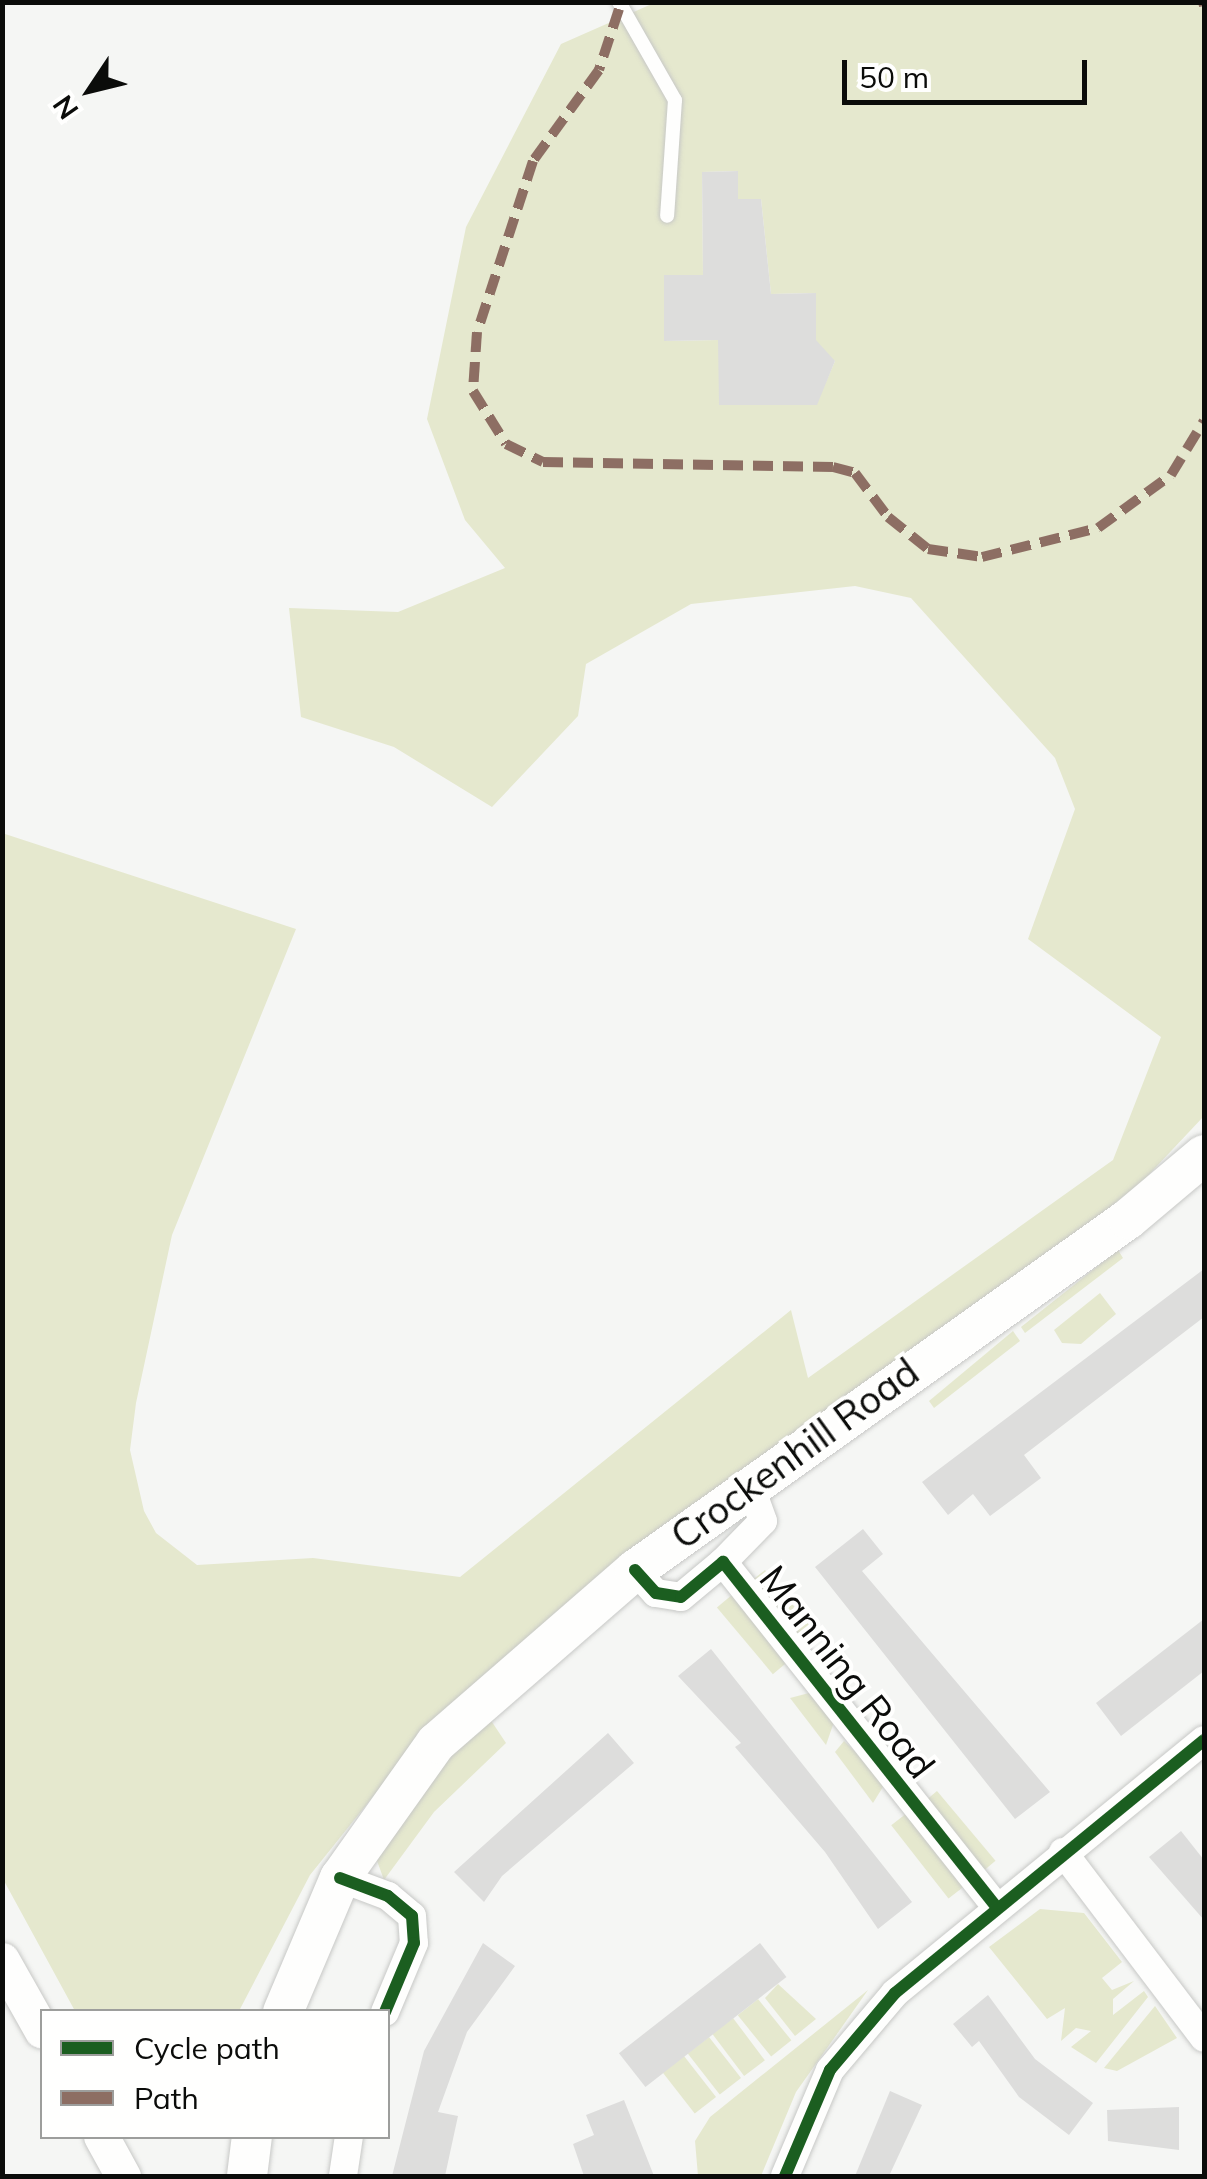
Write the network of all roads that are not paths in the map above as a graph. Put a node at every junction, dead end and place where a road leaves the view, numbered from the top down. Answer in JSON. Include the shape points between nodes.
{"nodes":[{"id":1,"x":619,"y":2,"type":"edge"},
{"id":2,"x":667,"y":216,"type":"dead end"},
{"id":3,"x":1204,"y":1155,"type":"edge"},
{"id":4,"x":750,"y":1485,"type":"junction"},
{"id":5,"x":723,"y":1562,"type":"junction"},
{"id":6,"x":635,"y":1570,"type":"junction"},
{"id":7,"x":1204,"y":1740,"type":"edge"},
{"id":8,"x":1063,"y":1852,"type":"junction"},
{"id":9,"x":340,"y":1878,"type":"junction"},
{"id":10,"x":996,"y":1906,"type":"junction"},
{"id":11,"x":2,"y":1960,"type":"edge"},
{"id":12,"x":284,"y":2009,"type":"edge"},
{"id":13,"x":386,"y":2009,"type":"edge"},
{"id":14,"x":40,"y":2028,"type":"edge"},
{"id":15,"x":1204,"y":2038,"type":"edge"},
{"id":16,"x":102,"y":2139,"type":"edge"},
{"id":17,"x":252,"y":2139,"type":"edge"},
{"id":18,"x":349,"y":2139,"type":"edge"},
{"id":19,"x":123,"y":2176,"type":"edge"},
{"id":20,"x":247,"y":2176,"type":"edge"},
{"id":21,"x":343,"y":2176,"type":"edge"},
{"id":22,"x":786,"y":2176,"type":"edge"}],
"edges":[{"from":1,"to":2,"type":"lane","via":[[675,100]]},
{"from":3,"to":4,"type":"main road","name":"Crockenhill Road","via":[[1128,1219]]},
{"from":4,"to":5,"type":"street","name":"Manning Road","via":[[764,1521]]},
{"from":4,"to":6,"type":"main road","name":"Crockenhill Road"},
{"from":5,"to":6,"type":"street","name":"Manning Road","via":[[681,1597],[656,1593]]},
{"from":5,"to":10,"type":"street","name":"Manning Road"},
{"from":6,"to":9,"type":"main road","name":"Crockenhill Road","via":[[436,1743]]},
{"from":7,"to":8,"type":"street"},
{"from":8,"to":10,"type":"street"},
{"from":8,"to":15,"type":"street"},
{"from":9,"to":12,"type":"main road","name":"Crockenhill Road"},
{"from":9,"to":13,"type":"street","via":[[388,1896],[412,1916],[414,1943]]},
{"from":10,"to":22,"type":"street","via":[[862,2029],[830,2070]]},
{"from":11,"to":14,"type":"street"},
{"from":16,"to":19,"type":"street"},
{"from":17,"to":20,"type":"main road"},
{"from":18,"to":21,"type":"street"}]}
